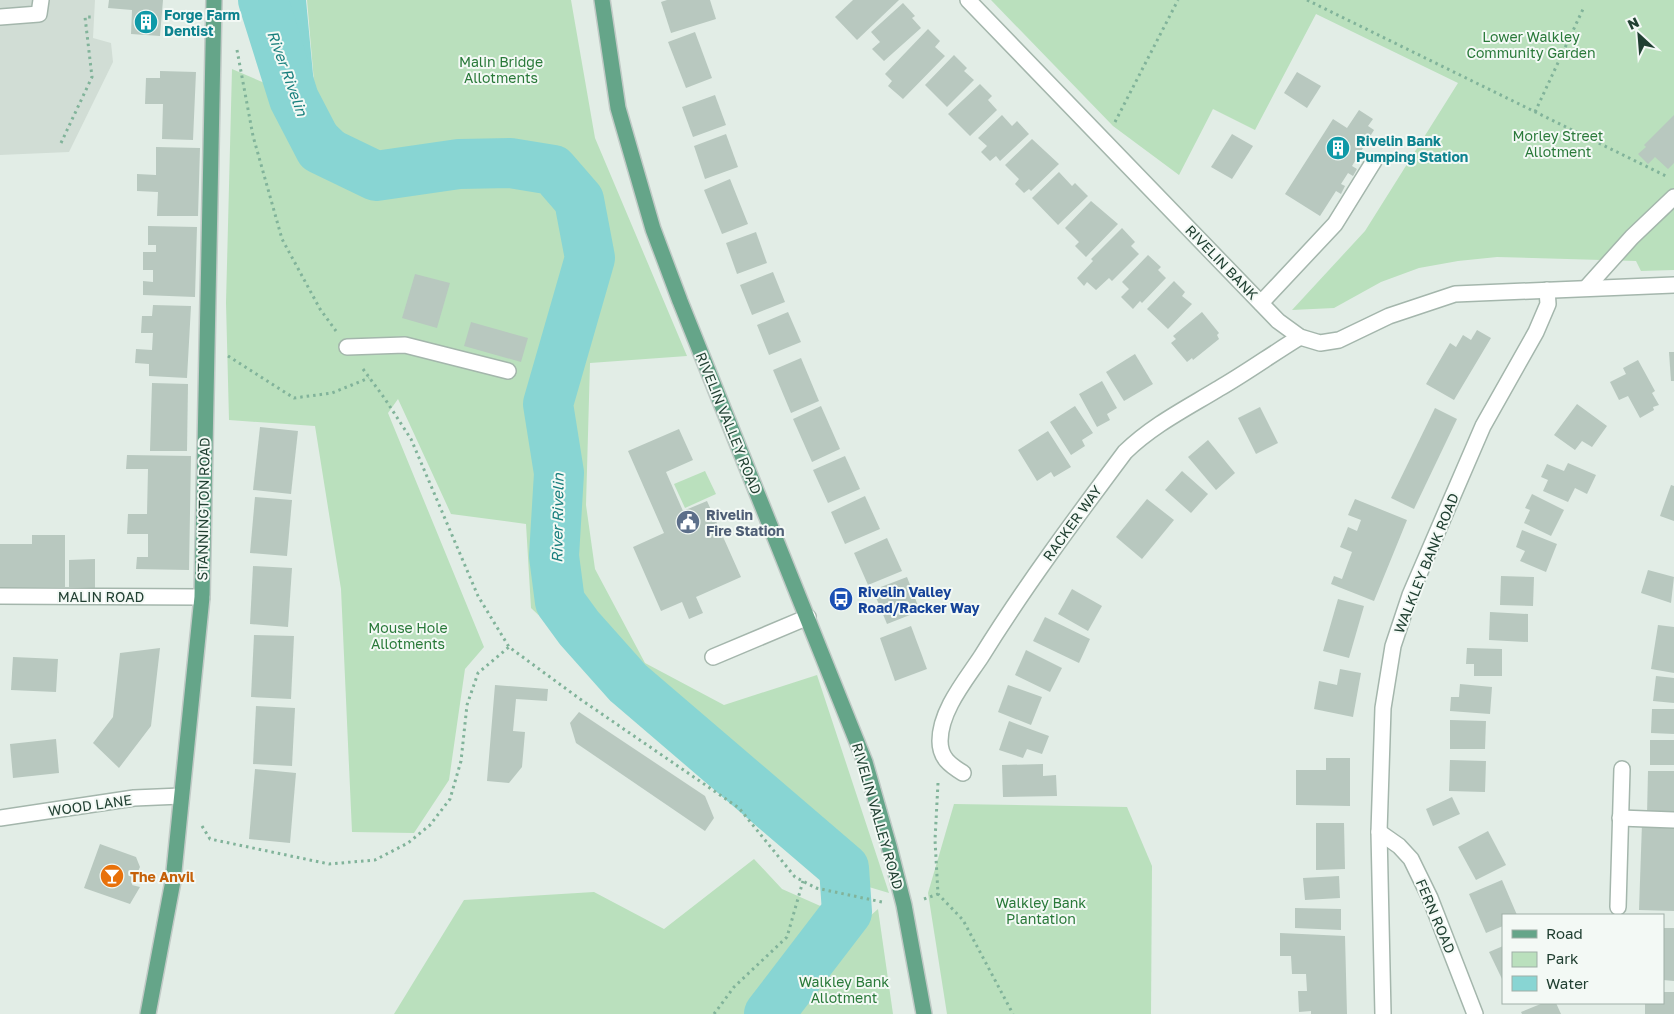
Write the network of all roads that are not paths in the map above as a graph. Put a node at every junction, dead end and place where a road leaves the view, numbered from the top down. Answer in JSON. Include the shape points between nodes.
{"nodes":[{"id":1,"x":41,"y":0,"type":"edge"},
{"id":2,"x":214,"y":0,"type":"edge"},
{"id":3,"x":602,"y":0,"type":"edge"},
{"id":4,"x":968,"y":0,"type":"edge"},
{"id":5,"x":0,"y":17,"type":"edge"},
{"id":6,"x":1374,"y":161,"type":"dead end"},
{"id":7,"x":1674,"y":197,"type":"edge"},
{"id":8,"x":1674,"y":285,"type":"edge"},
{"id":9,"x":1587,"y":287,"type":"junction"},
{"id":10,"x":1547,"y":290,"type":"junction"},
{"id":11,"x":1261,"y":303,"type":"junction"},
{"id":12,"x":1300,"y":337,"type":"junction"},
{"id":13,"x":347,"y":347,"type":"road end"},
{"id":14,"x":508,"y":371,"type":"dead end"},
{"id":15,"x":0,"y":596,"type":"edge"},
{"id":16,"x":202,"y":597,"type":"junction"},
{"id":17,"x":808,"y":617,"type":"junction"},
{"id":18,"x":713,"y":657,"type":"dead end"},
{"id":19,"x":1622,"y":769,"type":"dead end"},
{"id":20,"x":963,"y":773,"type":"dead end"},
{"id":21,"x":181,"y":796,"type":"junction"},
{"id":22,"x":0,"y":818,"type":"edge"},
{"id":23,"x":1620,"y":818,"type":"junction"},
{"id":24,"x":1674,"y":820,"type":"edge"},
{"id":25,"x":1379,"y":832,"type":"junction"},
{"id":26,"x":1618,"y":907,"type":"dead end"},
{"id":27,"x":148,"y":1014,"type":"edge"},
{"id":28,"x":924,"y":1014,"type":"edge"},
{"id":29,"x":1383,"y":1014,"type":"edge"},
{"id":30,"x":1475,"y":1014,"type":"edge"}],
"edges":[{"from":1,"to":5,"type":"street","via":[[39,14]]},
{"from":2,"to":16,"type":"main road","name":"STANNINGTON ROAD"},
{"from":3,"to":17,"type":"main road","name":"RIVELIN VALLEY ROAD","via":[[618,108],[653,229]]},
{"from":4,"to":11,"type":"street","name":"RIVELIN BANK"},
{"from":6,"to":11,"type":"street","via":[[1335,224]]},
{"from":7,"to":9,"type":"street"},
{"from":8,"to":9,"type":"street"},
{"from":9,"to":10,"type":"street"},
{"from":10,"to":12,"type":"street","name":"RIVELIN BANK","via":[[1455,294],[1389,316],[1339,340],[1320,342]]},
{"from":10,"to":25,"type":"street","name":"WALKLEY BANK ROAD","via":[[1548,304],[1536,332],[1483,426],[1410,594],[1393,646],[1383,708]]},
{"from":11,"to":12,"type":"street","name":"RIVELIN BANK"},
{"from":12,"to":20,"type":"street","name":"RACKER WAY","via":[[1219,389],[1171,415],[1125,452],[1030,581],[956,695],[944,719],[940,742],[946,762]]},
{"from":13,"to":14,"type":"street","via":[[404,344]]},
{"from":15,"to":16,"type":"street","name":"MALIN ROAD"},
{"from":16,"to":21,"type":"main road","name":"STANNINGTON ROAD"},
{"from":17,"to":18,"type":"street"},
{"from":17,"to":28,"type":"main road","name":"RIVELIN VALLEY ROAD","via":[[865,762],[884,827],[904,906]]},
{"from":19,"to":23,"type":"street"},
{"from":21,"to":22,"type":"street","name":"WOOD LANE","via":[[134,798]]},
{"from":21,"to":27,"type":"main road","name":"STANNINGTON ROAD","via":[[173,881]]},
{"from":23,"to":24,"type":"street"},
{"from":23,"to":26,"type":"street"},
{"from":25,"to":29,"type":"street","name":"WALKLEY BANK ROAD"},
{"from":25,"to":30,"type":"street","name":"FERN ROAD","via":[[1411,859],[1430,898]]}]}
